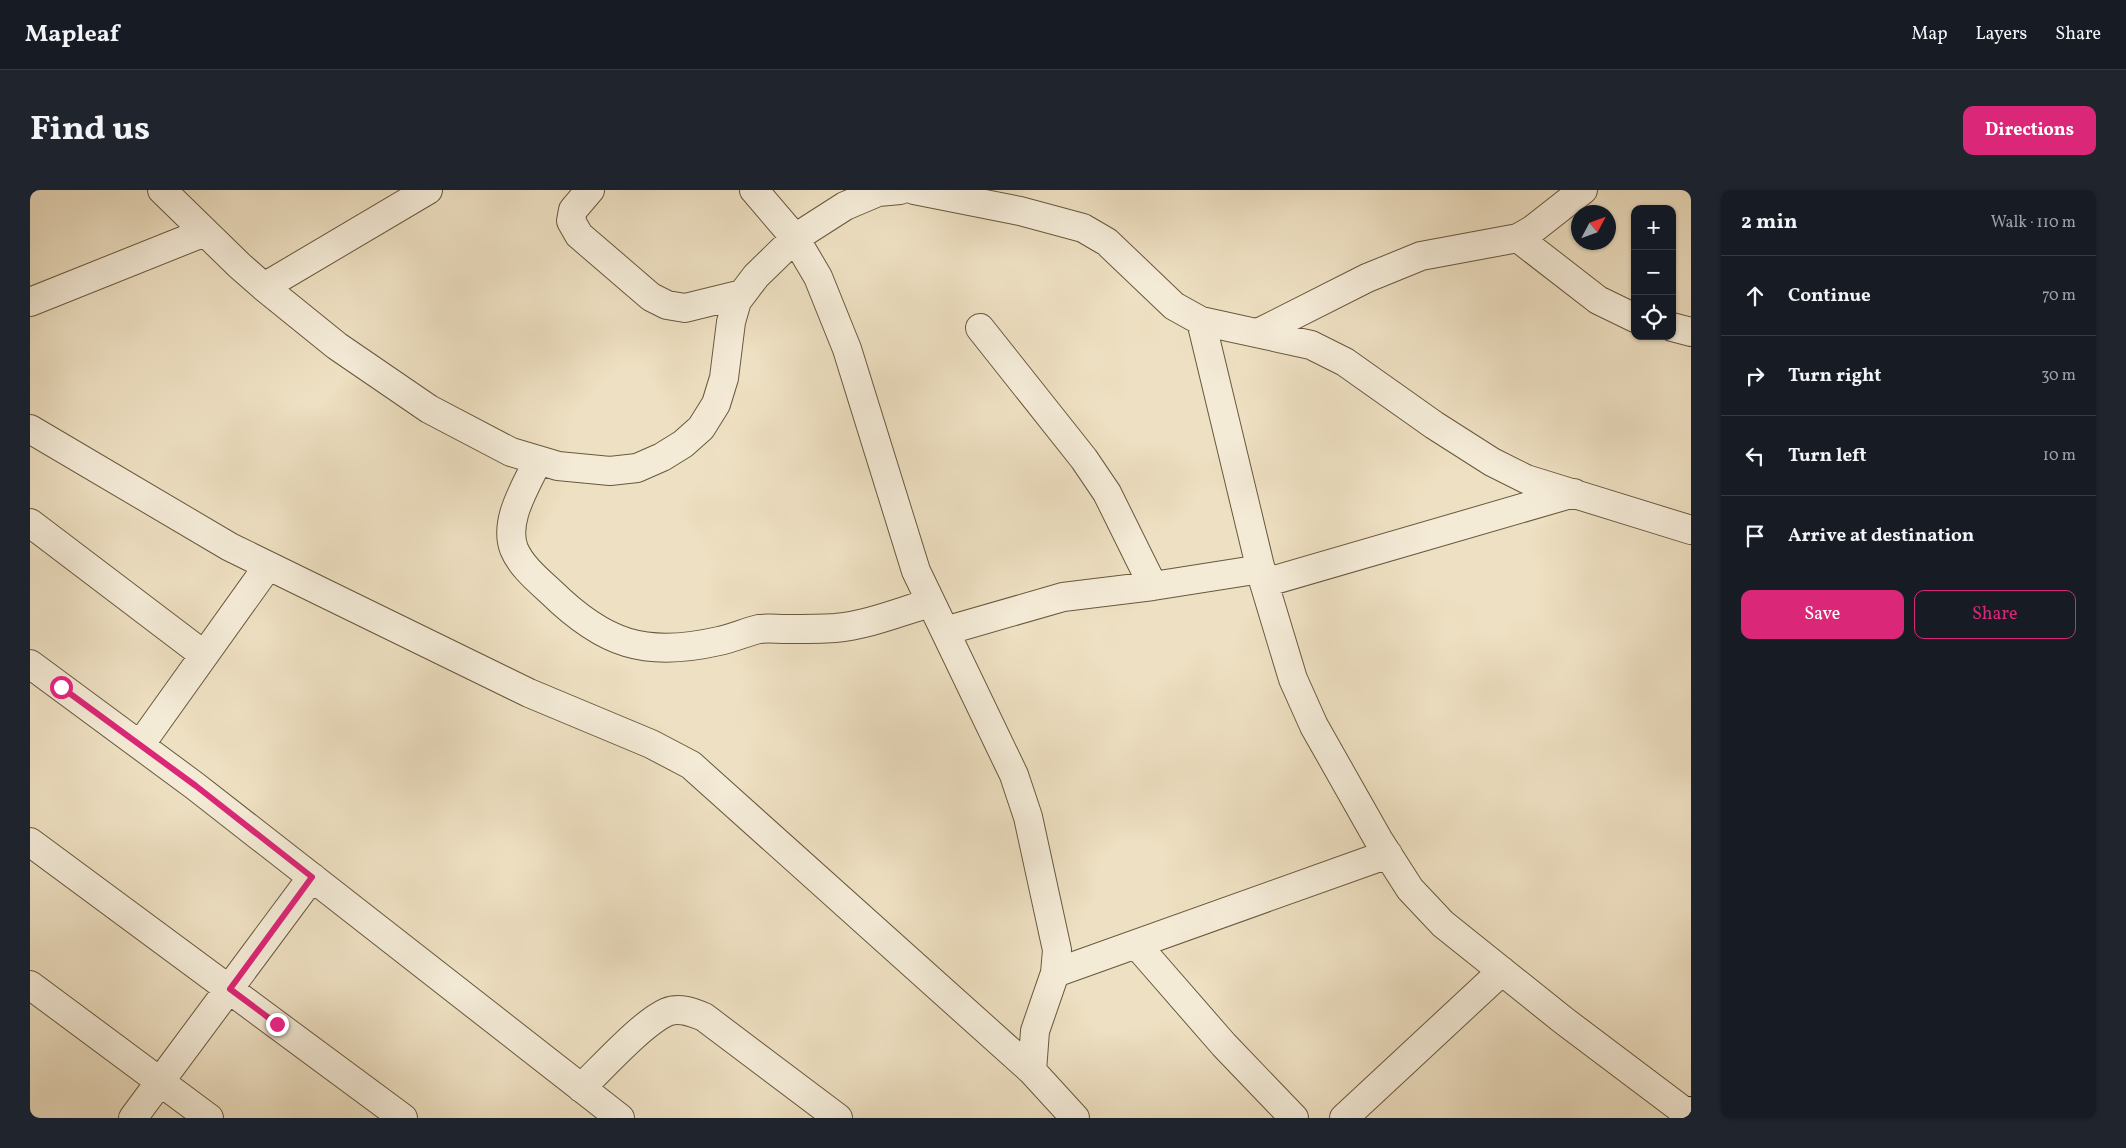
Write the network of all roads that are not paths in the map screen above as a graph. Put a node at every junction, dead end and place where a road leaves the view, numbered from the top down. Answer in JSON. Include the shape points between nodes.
{"nodes":[{"id":1,"x":162,"y":190,"type":"edge"},
{"id":2,"x":590,"y":190,"type":"edge"},
{"id":3,"x":900,"y":190,"type":"edge"},
{"id":4,"x":914,"y":190,"type":"edge"},
{"id":5,"x":1583,"y":190,"type":"edge"},
{"id":6,"x":759,"y":192,"type":"edge"},
{"id":7,"x":411,"y":194,"type":"edge"},
{"id":8,"x":205,"y":232,"type":"junction"},
{"id":9,"x":795,"y":238,"type":"junction"},
{"id":10,"x":1518,"y":238,"type":"junction"},
{"id":11,"x":264,"y":287,"type":"junction"},
{"id":12,"x":742,"y":294,"type":"junction"},
{"id":13,"x":30,"y":302,"type":"edge"},
{"id":14,"x":1631,"y":316,"type":"edge"},
{"id":15,"x":1201,"y":320,"type":"junction"},
{"id":16,"x":980,"y":328,"type":"dead end"},
{"id":17,"x":1676,"y":328,"type":"edge"},
{"id":18,"x":1691,"y":332,"type":"edge"},
{"id":19,"x":1258,"y":333,"type":"junction"},
{"id":20,"x":30,"y":429,"type":"edge"},
{"id":21,"x":538,"y":460,"type":"junction"},
{"id":22,"x":1574,"y":493,"type":"junction"},
{"id":23,"x":30,"y":523,"type":"edge"},
{"id":24,"x":1691,"y":530,"type":"edge"},
{"id":25,"x":268,"y":566,"type":"junction"},
{"id":26,"x":1262,"y":576,"type":"junction"},
{"id":27,"x":1153,"y":586,"type":"junction"},
{"id":28,"x":930,"y":603,"type":"junction"},
{"id":29,"x":945,"y":631,"type":"junction"},
{"id":30,"x":204,"y":655,"type":"junction"},
{"id":31,"x":30,"y":664,"type":"edge"},
{"id":32,"x":140,"y":745,"type":"junction"},
{"id":33,"x":30,"y":842,"type":"edge"},
{"id":34,"x":1388,"y":854,"type":"junction"},
{"id":35,"x":312,"y":877,"type":"junction"},
{"id":36,"x":1136,"y":944,"type":"junction"},
{"id":37,"x":1502,"y":970,"type":"junction"},
{"id":38,"x":1055,"y":973,"type":"junction"},
{"id":39,"x":30,"y":985,"type":"edge"},
{"id":40,"x":230,"y":989,"type":"junction"},
{"id":41,"x":1032,"y":1071,"type":"junction"},
{"id":42,"x":161,"y":1081,"type":"junction"},
{"id":43,"x":581,"y":1088,"type":"junction"},
{"id":44,"x":1689,"y":1115,"type":"edge"},
{"id":45,"x":133,"y":1118,"type":"edge"},
{"id":46,"x":209,"y":1118,"type":"edge"},
{"id":47,"x":403,"y":1118,"type":"edge"},
{"id":48,"x":620,"y":1118,"type":"edge"},
{"id":49,"x":838,"y":1118,"type":"edge"},
{"id":50,"x":1075,"y":1118,"type":"edge"},
{"id":51,"x":1294,"y":1118,"type":"edge"},
{"id":52,"x":1344,"y":1118,"type":"edge"}],
"edges":[{"from":1,"to":8,"type":"street"},
{"from":2,"to":12,"type":"street","via":[[573,210],[571,221],[579,236],[650,297],[667,305],[685,308]]},
{"from":3,"to":9,"type":"street","via":[[878,192],[845,206]]},
{"from":4,"to":15,"type":"street","via":[[1020,211],[1083,228],[1107,242],[1174,306]]},
{"from":5,"to":10,"type":"street"},
{"from":6,"to":9,"type":"street"},
{"from":7,"to":11,"type":"street"},
{"from":8,"to":11,"type":"street"},
{"from":8,"to":13,"type":"street"},
{"from":9,"to":12,"type":"street"},
{"from":9,"to":28,"type":"street","via":[[818,277],[846,349],[916,572]]},
{"from":10,"to":14,"type":"street","via":[[1598,300]]},
{"from":10,"to":19,"type":"street","via":[[1421,256],[1367,278]]},
{"from":11,"to":21,"type":"street","via":[[337,346],[429,409],[511,452]]},
{"from":12,"to":21,"type":"street","via":[[731,322],[724,378],[716,404],[701,428],[683,444],[638,468],[610,471],[558,466]]},
{"from":15,"to":19,"type":"street"},
{"from":15,"to":26,"type":"street"},
{"from":16,"to":27,"type":"street","via":[[1084,459],[1107,494]]},
{"from":17,"to":18,"type":"street"},
{"from":19,"to":22,"type":"street","via":[[1311,345],[1345,362],[1492,462],[1526,479]]},
{"from":20,"to":25,"type":"street"},
{"from":21,"to":28,"type":"street","via":[[515,512],[511,533],[514,550],[528,571],[571,612],[602,634],[656,648],[683,647],[760,629],[869,622]]},
{"from":22,"to":24,"type":"street"},
{"from":22,"to":26,"type":"street"},
{"from":23,"to":30,"type":"street"},
{"from":25,"to":30,"type":"street"},
{"from":25,"to":41,"type":"street","via":[[529,693],[651,744],[691,765]]},
{"from":26,"to":27,"type":"street"},
{"from":26,"to":34,"type":"street","via":[[1293,679],[1310,718]]},
{"from":27,"to":29,"type":"street","via":[[1063,597]]},
{"from":28,"to":29,"type":"street"},
{"from":29,"to":38,"type":"street","via":[[1014,775],[1028,817],[1057,950]]},
{"from":30,"to":32,"type":"street"},
{"from":31,"to":32,"type":"street"},
{"from":32,"to":35,"type":"street"},
{"from":33,"to":40,"type":"street"},
{"from":34,"to":36,"type":"street"},
{"from":34,"to":37,"type":"street","via":[[1410,889],[1443,924]]},
{"from":35,"to":40,"type":"street"},
{"from":35,"to":43,"type":"street"},
{"from":36,"to":38,"type":"street"},
{"from":36,"to":51,"type":"street","via":[[1224,1045]]},
{"from":37,"to":44,"type":"street"},
{"from":37,"to":52,"type":"street"},
{"from":38,"to":41,"type":"street","via":[[1036,1031]]},
{"from":39,"to":42,"type":"street"},
{"from":40,"to":42,"type":"street"},
{"from":40,"to":47,"type":"street"},
{"from":41,"to":50,"type":"street"},
{"from":42,"to":45,"type":"street"},
{"from":42,"to":46,"type":"street"},
{"from":43,"to":48,"type":"street"},
{"from":43,"to":49,"type":"street","via":[[648,1024],[668,1012],[688,1010],[704,1017]]}]}
